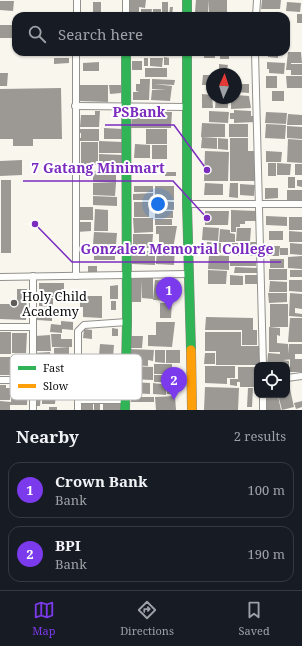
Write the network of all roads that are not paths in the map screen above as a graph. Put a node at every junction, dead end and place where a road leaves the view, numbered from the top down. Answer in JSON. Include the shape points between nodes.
{"nodes":[{"id":1,"x":76,"y":0,"type":"edge"},
{"id":2,"x":126,"y":0,"type":"edge"},
{"id":3,"x":187,"y":0,"type":"edge"},
{"id":4,"x":257,"y":0,"type":"edge"},
{"id":5,"x":76,"y":12,"type":"edge"},
{"id":6,"x":126,"y":12,"type":"edge"},
{"id":7,"x":187,"y":12,"type":"edge"},
{"id":8,"x":256,"y":12,"type":"edge"},
{"id":9,"x":76,"y":56,"type":"edge"},
{"id":10,"x":126,"y":56,"type":"edge"},
{"id":11,"x":187,"y":56,"type":"edge"},
{"id":12,"x":255,"y":56,"type":"edge"},
{"id":13,"x":75,"y":106,"type":"junction"},
{"id":14,"x":126,"y":106,"type":"junction"},
{"id":15,"x":187,"y":107,"type":"junction"},
{"id":16,"x":187,"y":204,"type":"junction"},
{"id":17,"x":260,"y":204,"type":"junction"},
{"id":18,"x":302,"y":204,"type":"edge"},
{"id":19,"x":126,"y":274,"type":"junction"},
{"id":20,"x":188,"y":274,"type":"junction"},
{"id":21,"x":33,"y":276,"type":"junction"},
{"id":22,"x":76,"y":276,"type":"junction"},
{"id":23,"x":0,"y":277,"type":"edge"},
{"id":24,"x":127,"y":322,"type":"junction"},
{"id":25,"x":0,"y":327,"type":"edge"},
{"id":26,"x":32,"y":327,"type":"junction"},
{"id":27,"x":32,"y":354,"type":"edge"},
{"id":28,"x":78,"y":354,"type":"edge"},
{"id":29,"x":126,"y":354,"type":"edge"},
{"id":30,"x":263,"y":362,"type":"edge"},
{"id":31,"x":302,"y":376,"type":"edge"},
{"id":32,"x":290,"y":378,"type":"edge"},
{"id":33,"x":263,"y":398,"type":"edge"},
{"id":34,"x":33,"y":400,"type":"edge"},
{"id":35,"x":78,"y":400,"type":"joint"},
{"id":36,"x":124,"y":400,"type":"joint"},
{"id":37,"x":33,"y":410,"type":"edge"},
{"id":38,"x":78,"y":410,"type":"edge"},
{"id":39,"x":124,"y":410,"type":"edge"},
{"id":40,"x":192,"y":410,"type":"edge"},
{"id":41,"x":263,"y":410,"type":"edge"}],
"edges":[{"from":1,"to":5,"type":"street"},
{"from":2,"to":6,"type":"street"},
{"from":3,"to":7,"type":"main road"},
{"from":4,"to":8,"type":"street"},
{"from":9,"to":13,"type":"street"},
{"from":10,"to":14,"type":"main road"},
{"from":11,"to":15,"type":"main road"},
{"from":12,"to":17,"type":"street"},
{"from":13,"to":14,"type":"street"},
{"from":13,"to":22,"type":"street"},
{"from":14,"to":15,"type":"street"},
{"from":14,"to":19,"type":"main road"},
{"from":15,"to":16,"type":"main road"},
{"from":16,"to":17,"type":"street"},
{"from":16,"to":20,"type":"main road"},
{"from":17,"to":18,"type":"street"},
{"from":17,"to":30,"type":"street"},
{"from":19,"to":20,"type":"street"},
{"from":19,"to":22,"type":"street"},
{"from":19,"to":24,"type":"main road"},
{"from":20,"to":40,"type":"main road"},
{"from":21,"to":22,"type":"street"},
{"from":21,"to":23,"type":"street"},
{"from":21,"to":26,"type":"street"},
{"from":24,"to":28,"type":"street","via":[[80,327]]},
{"from":24,"to":29,"type":"main road"},
{"from":25,"to":26,"type":"street"},
{"from":26,"to":27,"type":"street"},
{"from":31,"to":32,"type":"street"},
{"from":33,"to":41,"type":"street"},
{"from":34,"to":37,"type":"street"},
{"from":35,"to":36,"type":"street"},
{"from":35,"to":38,"type":"street"},
{"from":36,"to":39,"type":"main road"}]}
